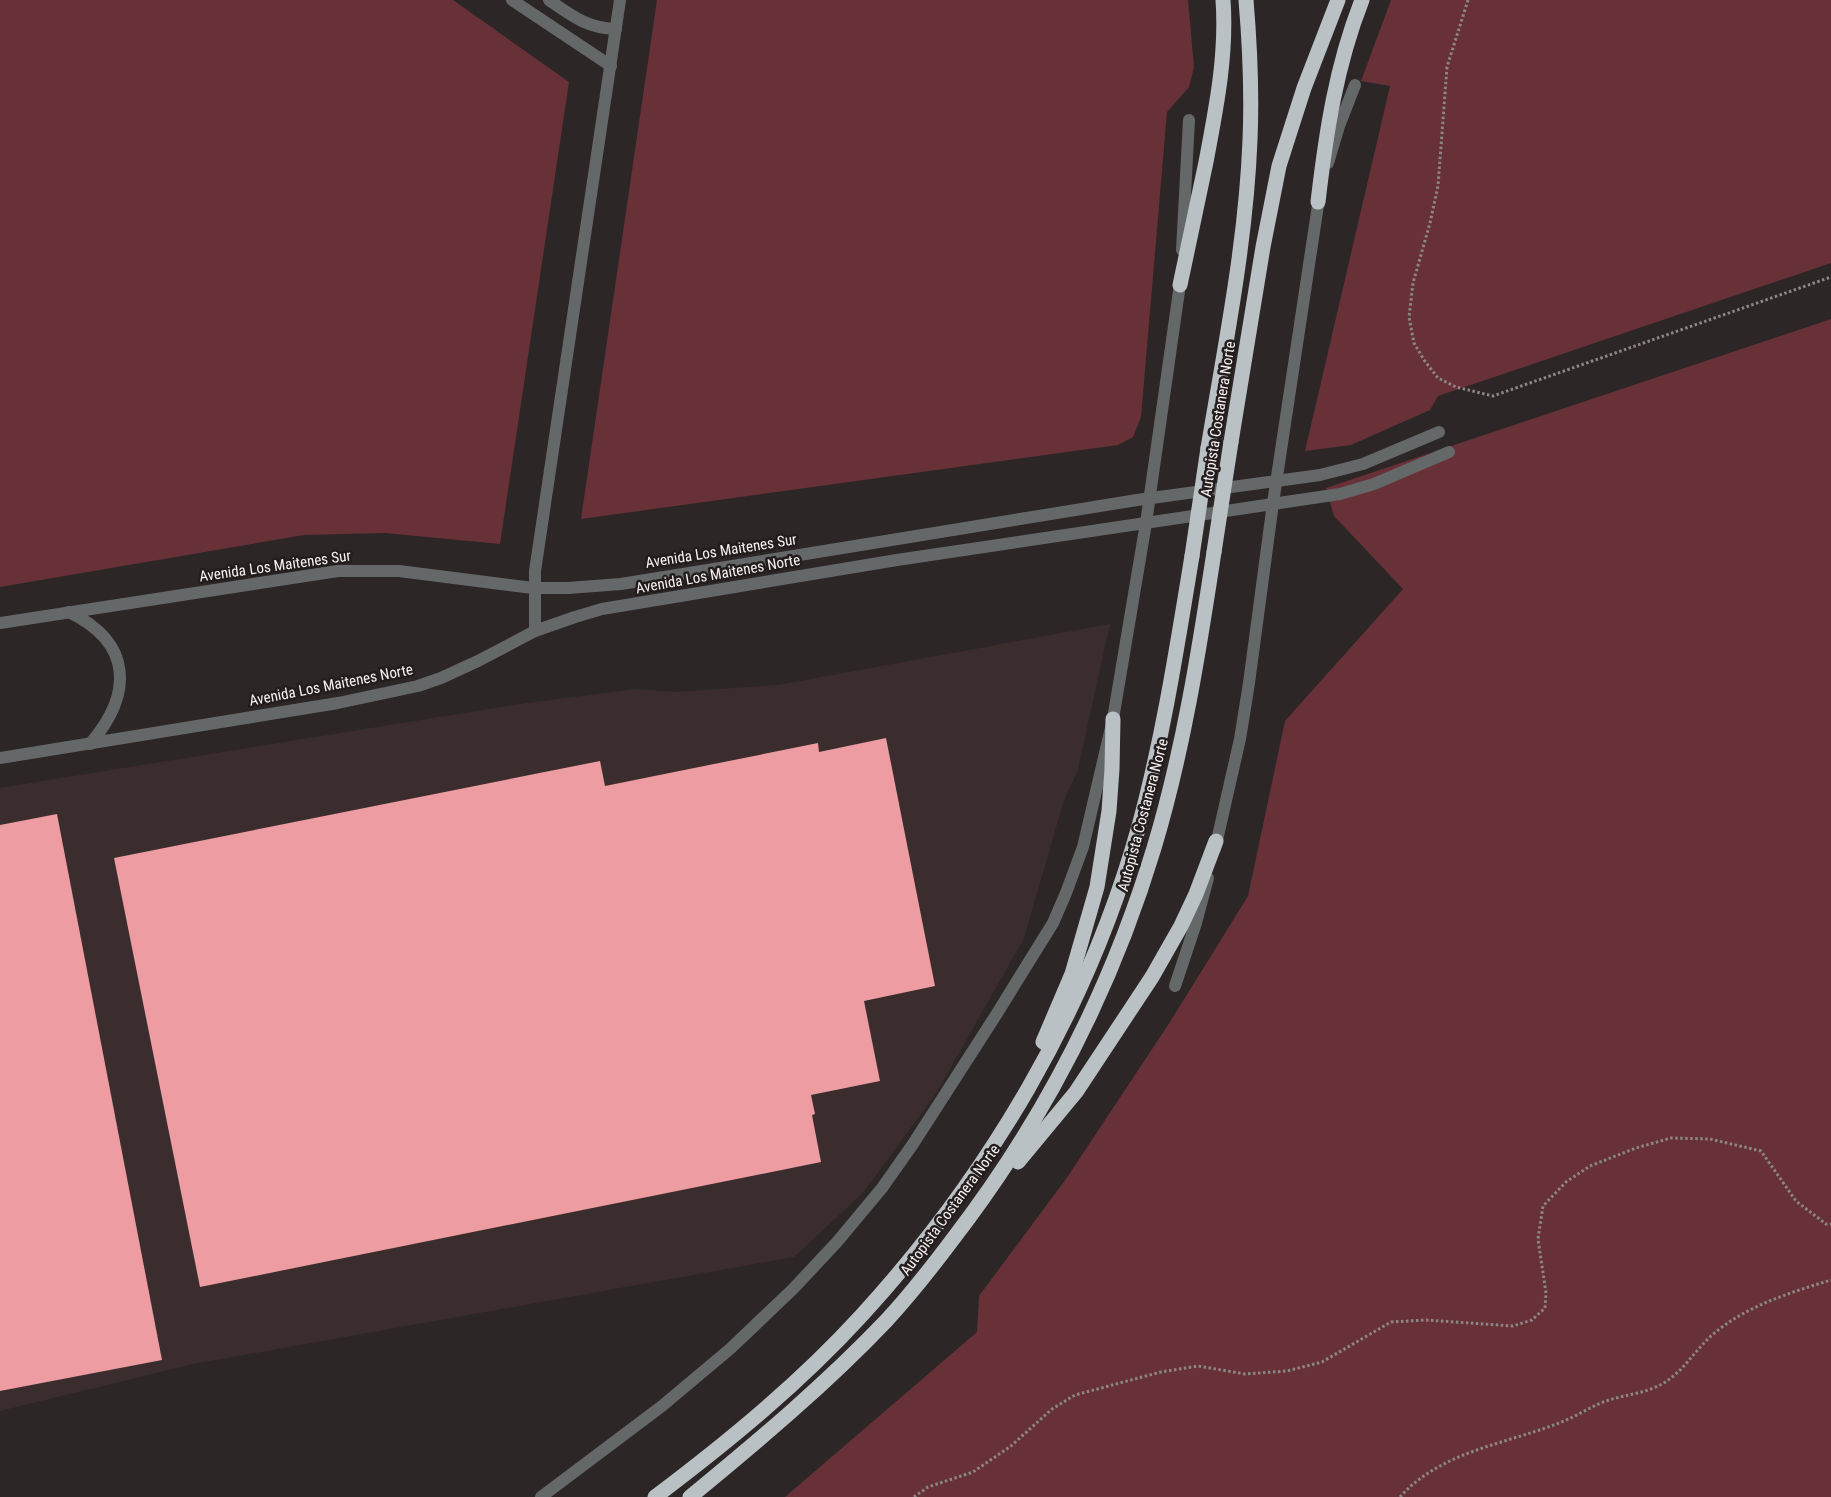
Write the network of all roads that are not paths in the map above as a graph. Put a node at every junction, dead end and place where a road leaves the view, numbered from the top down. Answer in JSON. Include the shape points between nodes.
{"nodes":[{"id":1,"x":512,"y":0,"type":"edge"},
{"id":2,"x":549,"y":0,"type":"edge"},
{"id":3,"x":620,"y":0,"type":"edge"},
{"id":4,"x":1224,"y":0,"type":"edge"},
{"id":5,"x":1246,"y":0,"type":"edge"},
{"id":6,"x":1338,"y":0,"type":"edge"},
{"id":7,"x":1362,"y":0,"type":"edge"},
{"id":8,"x":616,"y":29,"type":"junction"},
{"id":9,"x":611,"y":66,"type":"junction"},
{"id":10,"x":1355,"y":86,"type":"dead end"},
{"id":11,"x":1189,"y":120,"type":"dead end"},
{"id":12,"x":1318,"y":202,"type":"junction"},
{"id":13,"x":1180,"y":286,"type":"junction"},
{"id":14,"x":1439,"y":432,"type":"dead end"},
{"id":15,"x":1449,"y":452,"type":"dead end"},
{"id":16,"x":1277,"y":481,"type":"junction"},
{"id":17,"x":1150,"y":498,"type":"junction"},
{"id":18,"x":1273,"y":504,"type":"junction"},
{"id":19,"x":1146,"y":523,"type":"junction"},
{"id":20,"x":894,"y":539,"type":"junction"},
{"id":21,"x":897,"y":560,"type":"junction"},
{"id":22,"x":533,"y":588,"type":"junction"},
{"id":23,"x":69,"y":612,"type":"junction"},
{"id":24,"x":0,"y":623,"type":"edge"},
{"id":25,"x":535,"y":631,"type":"junction"},
{"id":26,"x":1112,"y":719,"type":"junction"},
{"id":27,"x":90,"y":744,"type":"junction"},
{"id":28,"x":0,"y":758,"type":"edge"},
{"id":29,"x":1216,"y":841,"type":"junction"},
{"id":30,"x":1175,"y":986,"type":"dead end"},
{"id":31,"x":1015,"y":1112,"type":"junction"},
{"id":32,"x":988,"y":1194,"type":"junction"},
{"id":33,"x":541,"y":1497,"type":"edge"},
{"id":34,"x":655,"y":1497,"type":"edge"},
{"id":35,"x":690,"y":1497,"type":"edge"}],
"edges":[{"from":1,"to":9,"type":"street"},
{"from":2,"to":8,"type":"street","via":[[588,24]]},
{"from":3,"to":8,"type":"street"},
{"from":4,"to":13,"type":"highway","via":[[1219,88]]},
{"from":5,"to":31,"type":"highway","name":"Autopista Costanera Norte","bridge":true,"via":[[1251,113],[1248,175],[1236,279],[1170,685],[1130,856],[1066,1017]]},
{"from":6,"to":32,"type":"highway","name":"Autopista Costanera Norte","bridge":true,"via":[[1306,80],[1279,166],[1202,628],[1180,746],[1159,830],[1136,905],[1106,980],[1065,1066]]},
{"from":7,"to":12,"type":"highway","via":[[1333,93]]},
{"from":8,"to":9,"type":"street"},
{"from":9,"to":22,"type":"street"},
{"from":10,"to":12,"type":"street","via":[[1339,126]]},
{"from":11,"to":13,"type":"street"},
{"from":12,"to":16,"type":"street"},
{"from":13,"to":17,"type":"street"},
{"from":14,"to":16,"type":"street","name":"Avenida Los Maitenes Sur","via":[[1343,471]]},
{"from":15,"to":18,"type":"street","name":"Avenida Los Maitenes Norte","via":[[1354,491]]},
{"from":16,"to":17,"type":"street","name":"Avenida Los Maitenes Sur"},
{"from":16,"to":18,"type":"street"},
{"from":17,"to":19,"type":"street"},
{"from":17,"to":20,"type":"street","name":"Avenida Los Maitenes Sur"},
{"from":18,"to":19,"type":"street","name":"Avenida Los Maitenes Norte"},
{"from":18,"to":29,"type":"street","via":[[1242,730]]},
{"from":19,"to":21,"type":"street","name":"Avenida Los Maitenes Norte"},
{"from":19,"to":26,"type":"street"},
{"from":20,"to":21,"type":"street"},
{"from":20,"to":22,"type":"street","name":"Avenida Los Maitenes Sur","via":[[621,584]]},
{"from":21,"to":25,"type":"street","name":"Avenida Los Maitenes Norte","via":[[602,610]]},
{"from":22,"to":23,"type":"street","name":"Avenida Los Maitenes Sur","via":[[398,571],[347,571]]},
{"from":22,"to":25,"type":"street"},
{"from":23,"to":24,"type":"street","name":"Avenida Los Maitenes Sur"},
{"from":23,"to":27,"type":"street","via":[[90,624],[109,642],[120,676],[114,708]]},
{"from":25,"to":27,"type":"street","name":"Avenida Los Maitenes Norte","via":[[478,661],[418,686],[338,703]]},
{"from":26,"to":31,"type":"highway","via":[[1109,811],[1097,887],[1072,974]]},
{"from":26,"to":33,"type":"street","via":[[1083,848],[1053,923],[947,1092],[882,1188],[818,1264],[730,1349],[662,1406]]},
{"from":27,"to":28,"type":"street","name":"Avenida Los Maitenes Norte"},
{"from":29,"to":30,"type":"street","via":[[1196,923]]},
{"from":29,"to":32,"type":"highway","via":[[1181,926],[1136,1004],[1076,1092]]},
{"from":31,"to":34,"type":"highway","name":"Autopista Costanera Norte","via":[[938,1224],[860,1317],[782,1393]]},
{"from":32,"to":35,"type":"highway","name":"Autopista Costanera Norte","via":[[910,1293],[854,1354],[782,1421]]}]}
